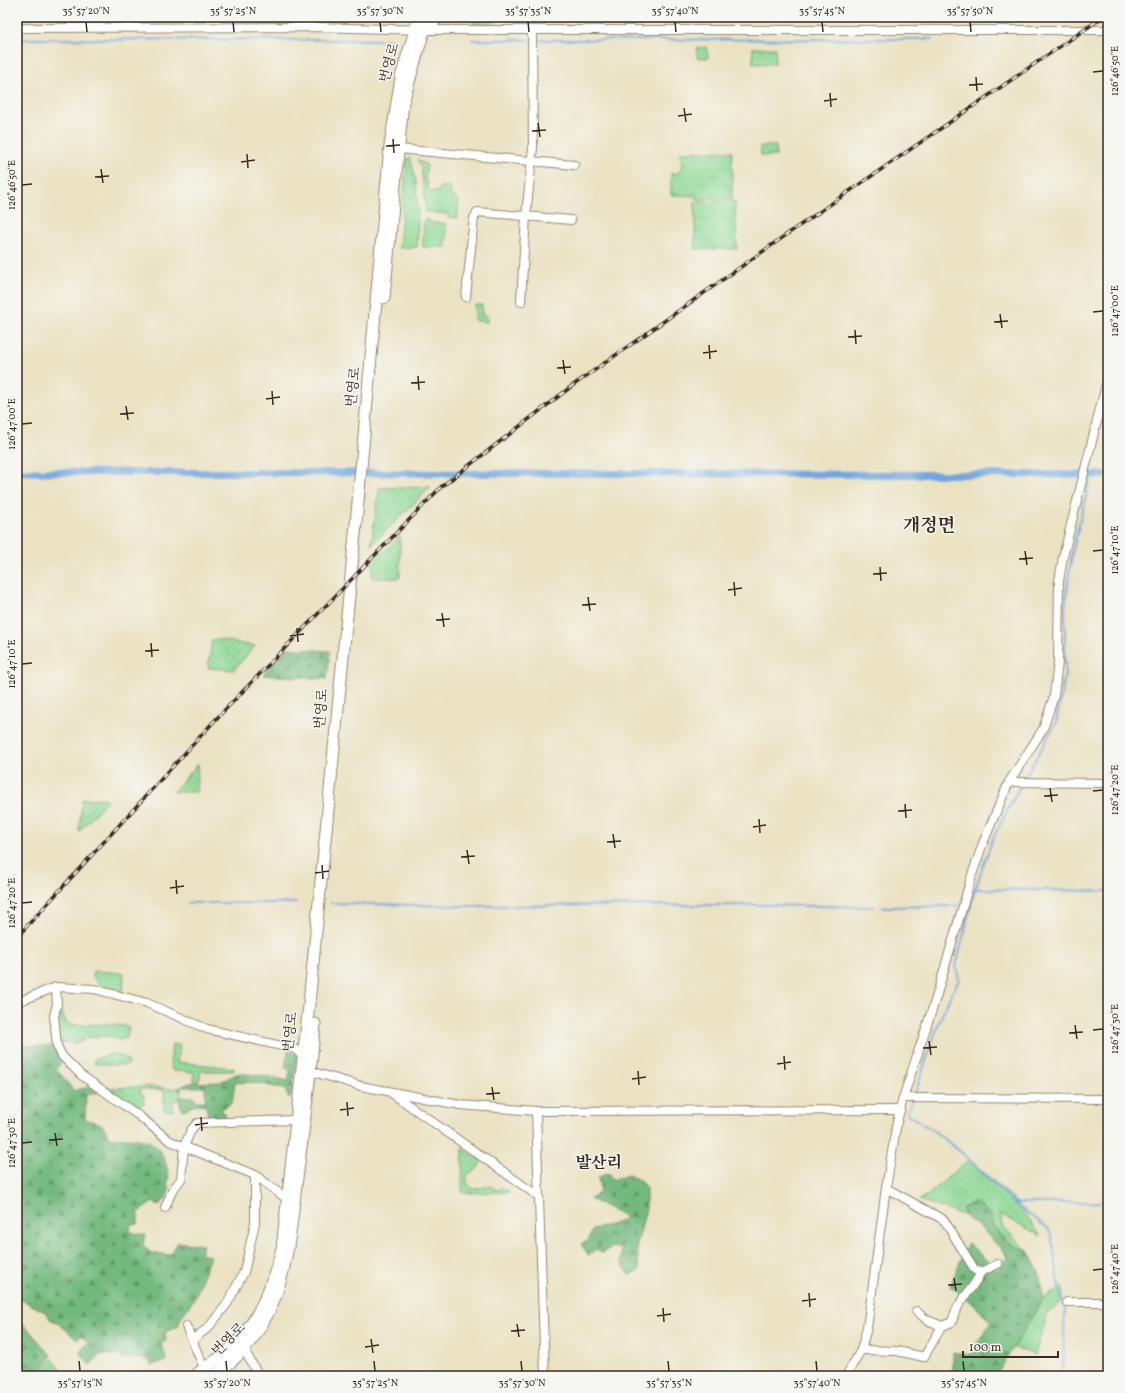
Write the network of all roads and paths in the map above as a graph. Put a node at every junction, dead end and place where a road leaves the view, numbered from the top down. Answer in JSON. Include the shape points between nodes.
{"nodes":[{"id":1,"x":418,"y":17,"type":"edge"},
{"id":2,"x":428,"y":17,"type":"edge"},
{"id":3,"x":438,"y":17,"type":"edge"},
{"id":4,"x":17,"y":28,"type":"edge"},
{"id":5,"x":420,"y":29,"type":"junction"},
{"id":6,"x":1108,"y":30,"type":"edge"},
{"id":7,"x":532,"y":32,"type":"junction"},
{"id":8,"x":398,"y":149,"type":"junction"},
{"id":9,"x":531,"y":160,"type":"junction"},
{"id":10,"x":574,"y":164,"type":"dead end"},
{"id":11,"x":526,"y":216,"type":"junction"},
{"id":12,"x":572,"y":220,"type":"dead end"},
{"id":13,"x":466,"y":297,"type":"dead end"},
{"id":14,"x":521,"y":302,"type":"dead end"},
{"id":15,"x":1108,"y":377,"type":"edge"},
{"id":16,"x":365,"y":461,"type":"junction"},
{"id":17,"x":364,"y":479,"type":"junction"},
{"id":18,"x":1012,"y":783,"type":"junction"},
{"id":19,"x":1108,"y":783,"type":"edge"},
{"id":20,"x":56,"y":987,"type":"junction"},
{"id":21,"x":17,"y":1002,"type":"edge"},
{"id":22,"x":303,"y":1057,"type":"junction"},
{"id":23,"x":310,"y":1071,"type":"junction"},
{"id":24,"x":387,"y":1090,"type":"junction"},
{"id":25,"x":910,"y":1098,"type":"junction"},
{"id":26,"x":1108,"y":1099,"type":"edge"},
{"id":27,"x":536,"y":1110,"type":"junction"},
{"id":28,"x":901,"y":1110,"type":"junction"},
{"id":29,"x":296,"y":1120,"type":"junction"},
{"id":30,"x":184,"y":1147,"type":"junction"},
{"id":31,"x":255,"y":1175,"type":"junction"},
{"id":32,"x":886,"y":1188,"type":"junction"},
{"id":33,"x":538,"y":1196,"type":"junction"},
{"id":34,"x":287,"y":1199,"type":"junction"},
{"id":35,"x":165,"y":1208,"type":"dead end"},
{"id":36,"x":998,"y":1264,"type":"dead end"},
{"id":37,"x":981,"y":1272,"type":"junction"},
{"id":38,"x":1067,"y":1302,"type":"dead end"},
{"id":39,"x":1108,"y":1302,"type":"edge"},
{"id":40,"x":916,"y":1311,"type":"dead end"},
{"id":41,"x":186,"y":1326,"type":"dead end"},
{"id":42,"x":942,"y":1326,"type":"junction"},
{"id":43,"x":193,"y":1339,"type":"junction"},
{"id":44,"x":237,"y":1340,"type":"junction"},
{"id":45,"x":245,"y":1349,"type":"junction"},
{"id":46,"x":861,"y":1350,"type":"junction"},
{"id":47,"x":204,"y":1368,"type":"junction"},
{"id":48,"x":194,"y":1376,"type":"edge"},
{"id":49,"x":213,"y":1376,"type":"edge"},
{"id":50,"x":259,"y":1376,"type":"edge"},
{"id":51,"x":545,"y":1376,"type":"edge"},
{"id":52,"x":846,"y":1376,"type":"edge"}],
"edges":[{"from":1,"to":5,"type":"main road","name":"번영로"},
{"from":2,"to":5,"type":"main road","name":"번영로"},
{"from":3,"to":5,"type":"highway"},
{"from":4,"to":5,"type":"street","via":[[312,26]]},
{"from":5,"to":7,"type":"street"},
{"from":5,"to":8,"type":"main road","name":"번영로","via":[[403,102]]},
{"from":5,"to":16,"type":"main road","name":"번영로","via":[[401,77],[390,146]]},
{"from":6,"to":7,"type":"street"},
{"from":7,"to":9,"type":"street"},
{"from":8,"to":9,"type":"street"},
{"from":8,"to":16,"type":"main road","name":"번영로"},
{"from":9,"to":10,"type":"street"},
{"from":9,"to":11,"type":"street"},
{"from":11,"to":12,"type":"street"},
{"from":11,"to":13,"type":"street","via":[[477,212],[474,218]]},
{"from":11,"to":14,"type":"street"},
{"from":15,"to":18,"type":"street","via":[[1063,557],[1059,581],[1058,662],[1054,696],[1043,729]]},
{"from":16,"to":17,"type":"main road","name":"번영로"},
{"from":17,"to":22,"type":"main road","name":"번영로"},
{"from":17,"to":23,"type":"main road","name":"번영로"},
{"from":18,"to":19,"type":"street"},
{"from":18,"to":25,"type":"street","via":[[971,878],[935,1000]]},
{"from":20,"to":21,"type":"street"},
{"from":20,"to":22,"type":"street","via":[[108,992],[147,1003],[208,1029],[295,1050]]},
{"from":20,"to":30,"type":"street","via":[[57,1004],[54,1016],[57,1046],[62,1056],[81,1075],[170,1140]]},
{"from":22,"to":23,"type":"street"},
{"from":22,"to":29,"type":"main road","name":"번영로"},
{"from":23,"to":24,"type":"street","via":[[361,1086]]},
{"from":23,"to":45,"type":"main road","name":"번영로","via":[[294,1214],[282,1279],[274,1303],[260,1330]]},
{"from":24,"to":27,"type":"street","via":[[460,1105]]},
{"from":24,"to":33,"type":"street"},
{"from":25,"to":26,"type":"street"},
{"from":25,"to":28,"type":"street"},
{"from":27,"to":28,"type":"street"},
{"from":27,"to":33,"type":"street"},
{"from":28,"to":32,"type":"street"},
{"from":29,"to":30,"type":"street","via":[[197,1123]]},
{"from":29,"to":34,"type":"main road","name":"번영로"},
{"from":30,"to":31,"type":"street"},
{"from":30,"to":35,"type":"street","via":[[181,1179],[172,1191]]},
{"from":31,"to":34,"type":"street"},
{"from":31,"to":43,"type":"street","via":[[255,1222],[244,1272],[227,1304],[208,1328]]},
{"from":32,"to":37,"type":"street","via":[[944,1220],[975,1270]]},
{"from":32,"to":46,"type":"street","via":[[867,1328]]},
{"from":33,"to":51,"type":"street"},
{"from":34,"to":44,"type":"main road","name":"번영로","via":[[277,1269],[255,1318]]},
{"from":36,"to":37,"type":"street"},
{"from":37,"to":42,"type":"street","via":[[954,1313],[952,1322]]},
{"from":38,"to":39,"type":"street"},
{"from":40,"to":42,"type":"street","via":[[927,1320]]},
{"from":41,"to":43,"type":"street"},
{"from":42,"to":46,"type":"street","via":[[924,1357],[897,1351]]},
{"from":43,"to":47,"type":"street"},
{"from":44,"to":45,"type":"street"},
{"from":44,"to":47,"type":"main road","name":"번영로","via":[[227,1352]]},
{"from":45,"to":49,"type":"main road","name":"번영로"},
{"from":45,"to":50,"type":"street"},
{"from":46,"to":52,"type":"street"},
{"from":47,"to":48,"type":"main road","name":"번영로"}]}
